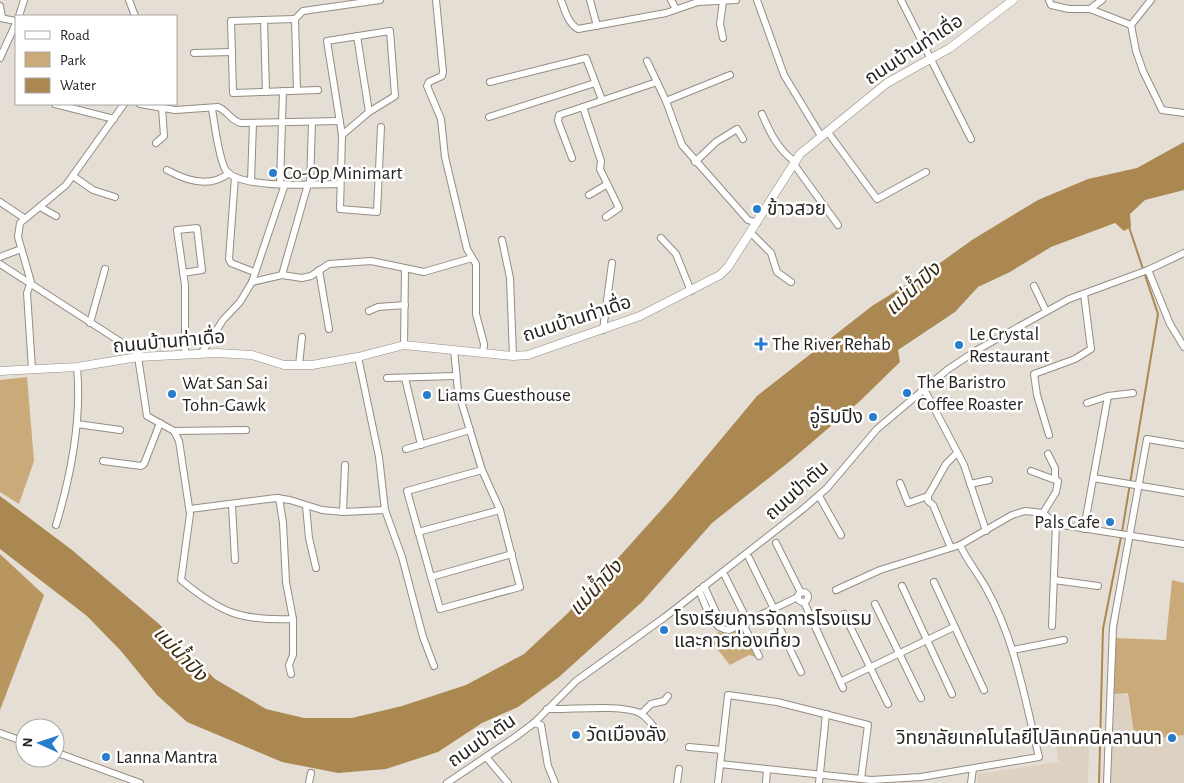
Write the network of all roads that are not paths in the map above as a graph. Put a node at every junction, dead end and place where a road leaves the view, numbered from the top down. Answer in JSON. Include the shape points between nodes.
{"nodes":[{"id":1,"x":24,"y":0,"type":"edge"},
{"id":2,"x":129,"y":0,"type":"edge"},
{"id":3,"x":380,"y":0,"type":"edge"},
{"id":4,"x":436,"y":0,"type":"edge"},
{"id":5,"x":561,"y":0,"type":"edge"},
{"id":6,"x":590,"y":0,"type":"edge"},
{"id":7,"x":671,"y":0,"type":"edge"},
{"id":8,"x":713,"y":0,"type":"edge"},
{"id":9,"x":736,"y":0,"type":"edge"},
{"id":10,"x":757,"y":0,"type":"edge"},
{"id":11,"x":901,"y":0,"type":"edge"},
{"id":12,"x":1013,"y":0,"type":"edge"},
{"id":13,"x":1049,"y":0,"type":"edge"},
{"id":14,"x":1102,"y":0,"type":"edge"},
{"id":15,"x":1151,"y":0,"type":"edge"},
{"id":16,"x":360,"y":1,"type":"edge"},
{"id":17,"x":723,"y":1,"type":"edge"},
{"id":18,"x":0,"y":6,"type":"edge"},
{"id":19,"x":676,"y":9,"type":"junction"},
{"id":20,"x":1090,"y":9,"type":"junction"},
{"id":21,"x":19,"y":15,"type":"edge"},
{"id":22,"x":135,"y":15,"type":"edge"},
{"id":23,"x":1,"y":18,"type":"edge"},
{"id":24,"x":295,"y":19,"type":"junction"},
{"id":25,"x":264,"y":20,"type":"junction"},
{"id":26,"x":15,"y":22,"type":"edge"},
{"id":27,"x":15,"y":24,"type":"edge"},
{"id":28,"x":1131,"y":24,"type":"junction"},
{"id":29,"x":597,"y":26,"type":"junction"},
{"id":30,"x":357,"y":36,"type":"junction"},
{"id":31,"x":723,"y":38,"type":"dead end"},
{"id":32,"x":232,"y":52,"type":"junction"},
{"id":33,"x":194,"y":53,"type":"dead end"},
{"id":34,"x":0,"y":58,"type":"edge"},
{"id":35,"x":931,"y":59,"type":"junction"},
{"id":36,"x":647,"y":61,"type":"dead end"},
{"id":37,"x":730,"y":75,"type":"dead end"},
{"id":38,"x":490,"y":82,"type":"dead end"},
{"id":39,"x":657,"y":82,"type":"junction"},
{"id":40,"x":595,"y":83,"type":"junction"},
{"id":41,"x":297,"y":90,"type":"junction"},
{"id":42,"x":318,"y":90,"type":"dead end"},
{"id":43,"x":283,"y":91,"type":"junction"},
{"id":44,"x":266,"y":92,"type":"junction"},
{"id":45,"x":602,"y":100,"type":"junction"},
{"id":46,"x":666,"y":101,"type":"junction"},
{"id":47,"x":59,"y":105,"type":"edge"},
{"id":48,"x":123,"y":105,"type":"edge"},
{"id":49,"x":146,"y":105,"type":"edge"},
{"id":50,"x":583,"y":107,"type":"junction"},
{"id":51,"x":162,"y":108,"type":"junction"},
{"id":52,"x":212,"y":109,"type":"junction"},
{"id":53,"x":370,"y":112,"type":"junction"},
{"id":54,"x":1184,"y":113,"type":"edge"},
{"id":55,"x":762,"y":114,"type":"dead end"},
{"id":56,"x":489,"y":117,"type":"dead end"},
{"id":57,"x":114,"y":119,"type":"junction"},
{"id":58,"x":312,"y":122,"type":"junction"},
{"id":59,"x":340,"y":122,"type":"junction"},
{"id":60,"x":253,"y":123,"type":"junction"},
{"id":61,"x":282,"y":123,"type":"junction"},
{"id":62,"x":381,"y":127,"type":"dead end"},
{"id":63,"x":824,"y":134,"type":"junction"},
{"id":64,"x":342,"y":135,"type":"junction"},
{"id":65,"x":743,"y":139,"type":"dead end"},
{"id":66,"x":971,"y":140,"type":"dead end"},
{"id":67,"x":156,"y":143,"type":"dead end"},
{"id":68,"x":572,"y":158,"type":"dead end"},
{"id":69,"x":695,"y":162,"type":"junction"},
{"id":70,"x":794,"y":162,"type":"junction"},
{"id":71,"x":167,"y":170,"type":"dead end"},
{"id":72,"x":926,"y":172,"type":"dead end"},
{"id":73,"x":232,"y":175,"type":"junction"},
{"id":74,"x":73,"y":176,"type":"junction"},
{"id":75,"x":251,"y":181,"type":"junction"},
{"id":76,"x":283,"y":184,"type":"junction"},
{"id":77,"x":309,"y":184,"type":"junction"},
{"id":78,"x":340,"y":184,"type":"junction"},
{"id":79,"x":606,"y":185,"type":"junction"},
{"id":80,"x":589,"y":195,"type":"dead end"},
{"id":81,"x":115,"y":197,"type":"dead end"},
{"id":82,"x":0,"y":202,"type":"edge"},
{"id":83,"x":40,"y":207,"type":"junction"},
{"id":84,"x":56,"y":216,"type":"dead end"},
{"id":85,"x":606,"y":217,"type":"dead end"},
{"id":86,"x":24,"y":218,"type":"junction"},
{"id":87,"x":757,"y":223,"type":"junction"},
{"id":88,"x":838,"y":225,"type":"dead end"},
{"id":89,"x":750,"y":232,"type":"junction"},
{"id":90,"x":660,"y":238,"type":"dead end"},
{"id":91,"x":502,"y":240,"type":"dead end"},
{"id":92,"x":21,"y":249,"type":"junction"},
{"id":93,"x":1184,"y":253,"type":"edge"},
{"id":94,"x":0,"y":257,"type":"edge"},
{"id":95,"x":472,"y":258,"type":"junction"},
{"id":96,"x":612,"y":263,"type":"dead end"},
{"id":97,"x":0,"y":264,"type":"edge"},
{"id":98,"x":401,"y":268,"type":"junction"},
{"id":99,"x":104,"y":269,"type":"dead end"},
{"id":100,"x":319,"y":270,"type":"junction"},
{"id":101,"x":1148,"y":270,"type":"junction"},
{"id":102,"x":254,"y":272,"type":"junction"},
{"id":103,"x":183,"y":273,"type":"junction"},
{"id":104,"x":282,"y":275,"type":"junction"},
{"id":105,"x":30,"y":282,"type":"junction"},
{"id":106,"x":252,"y":282,"type":"junction"},
{"id":107,"x":791,"y":282,"type":"dead end"},
{"id":108,"x":1034,"y":286,"type":"dead end"},
{"id":109,"x":691,"y":291,"type":"junction"},
{"id":110,"x":1084,"y":294,"type":"junction"},
{"id":111,"x":405,"y":305,"type":"junction"},
{"id":112,"x":368,"y":311,"type":"dead end"},
{"id":113,"x":1046,"y":311,"type":"junction"},
{"id":114,"x":90,"y":323,"type":"junction"},
{"id":115,"x":329,"y":329,"type":"dead end"},
{"id":116,"x":604,"y":330,"type":"junction"},
{"id":117,"x":302,"y":337,"type":"dead end"},
{"id":118,"x":404,"y":345,"type":"junction"},
{"id":119,"x":1184,"y":347,"type":"edge"},
{"id":120,"x":454,"y":350,"type":"junction"},
{"id":121,"x":483,"y":353,"type":"junction"},
{"id":122,"x":201,"y":354,"type":"junction"},
{"id":123,"x":185,"y":356,"type":"junction"},
{"id":124,"x":513,"y":356,"type":"junction"},
{"id":125,"x":141,"y":357,"type":"junction"},
{"id":126,"x":358,"y":357,"type":"junction"},
{"id":127,"x":299,"y":365,"type":"junction"},
{"id":128,"x":77,"y":367,"type":"junction"},
{"id":129,"x":32,"y":369,"type":"junction"},
{"id":130,"x":0,"y":371,"type":"edge"},
{"id":131,"x":455,"y":376,"type":"junction"},
{"id":132,"x":387,"y":378,"type":"dead end"},
{"id":133,"x":405,"y":378,"type":"junction"},
{"id":134,"x":924,"y":389,"type":"junction"},
{"id":135,"x":1133,"y":392,"type":"dead end"},
{"id":136,"x":1108,"y":396,"type":"junction"},
{"id":137,"x":1087,"y":403,"type":"dead end"},
{"id":138,"x":160,"y":423,"type":"junction"},
{"id":139,"x":77,"y":424,"type":"junction"},
{"id":140,"x":120,"y":430,"type":"dead end"},
{"id":141,"x":246,"y":430,"type":"dead end"},
{"id":142,"x":470,"y":430,"type":"junction"},
{"id":143,"x":174,"y":432,"type":"junction"},
{"id":144,"x":1049,"y":435,"type":"dead end"},
{"id":145,"x":421,"y":445,"type":"junction"},
{"id":146,"x":1184,"y":446,"type":"edge"},
{"id":147,"x":406,"y":449,"type":"dead end"},
{"id":148,"x":957,"y":454,"type":"junction"},
{"id":149,"x":1048,"y":454,"type":"dead end"},
{"id":150,"x":103,"y":461,"type":"dead end"},
{"id":151,"x":345,"y":465,"type":"dead end"},
{"id":152,"x":482,"y":470,"type":"junction"},
{"id":153,"x":1031,"y":471,"type":"dead end"},
{"id":154,"x":1055,"y":478,"type":"junction"},
{"id":155,"x":1093,"y":478,"type":"junction"},
{"id":156,"x":989,"y":480,"type":"dead end"},
{"id":157,"x":900,"y":483,"type":"dead end"},
{"id":158,"x":970,"y":484,"type":"junction"},
{"id":159,"x":1138,"y":485,"type":"junction"},
{"id":160,"x":1184,"y":493,"type":"edge"},
{"id":161,"x":819,"y":496,"type":"junction"},
{"id":162,"x":928,"y":496,"type":"junction"},
{"id":163,"x":279,"y":498,"type":"junction"},
{"id":164,"x":232,"y":505,"type":"junction"},
{"id":165,"x":306,"y":506,"type":"junction"},
{"id":166,"x":190,"y":509,"type":"junction"},
{"id":167,"x":385,"y":510,"type":"junction"},
{"id":168,"x":500,"y":510,"type":"junction"},
{"id":169,"x":343,"y":512,"type":"junction"},
{"id":170,"x":1042,"y":513,"type":"junction"},
{"id":171,"x":1056,"y":524,"type":"junction"},
{"id":172,"x":56,"y":525,"type":"dead end"},
{"id":173,"x":1084,"y":529,"type":"junction"},
{"id":174,"x":986,"y":531,"type":"junction"},
{"id":175,"x":418,"y":532,"type":"junction"},
{"id":176,"x":841,"y":535,"type":"dead end"},
{"id":177,"x":1128,"y":535,"type":"junction"},
{"id":178,"x":776,"y":543,"type":"dead end"},
{"id":179,"x":1184,"y":544,"type":"edge"},
{"id":180,"x":960,"y":545,"type":"junction"},
{"id":181,"x":952,"y":548,"type":"junction"},
{"id":182,"x":512,"y":554,"type":"junction"},
{"id":183,"x":750,"y":558,"type":"dead end"},
{"id":184,"x":235,"y":560,"type":"dead end"},
{"id":185,"x":316,"y":568,"type":"dead end"},
{"id":186,"x":725,"y":576,"type":"dead end"},
{"id":187,"x":431,"y":577,"type":"junction"},
{"id":188,"x":1054,"y":580,"type":"junction"},
{"id":189,"x":934,"y":582,"type":"dead end"},
{"id":190,"x":902,"y":586,"type":"dead end"},
{"id":191,"x":1098,"y":586,"type":"dead end"},
{"id":192,"x":701,"y":588,"type":"junction"},
{"id":193,"x":836,"y":590,"type":"dead end"},
{"id":194,"x":800,"y":595,"type":"junction"},
{"id":195,"x":875,"y":604,"type":"dead end"},
{"id":196,"x":772,"y":610,"type":"junction"},
{"id":197,"x":844,"y":614,"type":"dead end"},
{"id":198,"x":293,"y":619,"type":"junction"},
{"id":199,"x":745,"y":623,"type":"junction"},
{"id":200,"x":1052,"y":626,"type":"dead end"},
{"id":201,"x":954,"y":627,"type":"junction"},
{"id":202,"x":927,"y":640,"type":"junction"},
{"id":203,"x":1064,"y":640,"type":"dead end"},
{"id":204,"x":1013,"y":650,"type":"junction"},
{"id":205,"x":899,"y":654,"type":"junction"},
{"id":206,"x":759,"y":656,"type":"dead end"},
{"id":207,"x":434,"y":666,"type":"dead end"},
{"id":208,"x":870,"y":668,"type":"junction"},
{"id":209,"x":801,"y":672,"type":"dead end"},
{"id":210,"x":291,"y":674,"type":"dead end"},
{"id":211,"x":984,"y":690,"type":"dead end"},
{"id":212,"x":952,"y":694,"type":"dead end"},
{"id":213,"x":668,"y":696,"type":"dead end"},
{"id":214,"x":921,"y":698,"type":"dead end"},
{"id":215,"x":888,"y":704,"type":"dead end"},
{"id":216,"x":547,"y":709,"type":"junction"},
{"id":217,"x":641,"y":714,"type":"junction"},
{"id":218,"x":826,"y":714,"type":"junction"},
{"id":219,"x":534,"y":723,"type":"junction"},
{"id":220,"x":0,"y":734,"type":"edge"},
{"id":221,"x":15,"y":739,"type":"edge"},
{"id":222,"x":664,"y":739,"type":"dead end"},
{"id":223,"x":690,"y":747,"type":"dead end"},
{"id":224,"x":722,"y":750,"type":"junction"},
{"id":225,"x":65,"y":756,"type":"edge"},
{"id":226,"x":487,"y":758,"type":"junction"},
{"id":227,"x":720,"y":764,"type":"junction"},
{"id":228,"x":679,"y":769,"type":"dead end"},
{"id":229,"x":973,"y":769,"type":"junction"},
{"id":230,"x":767,"y":770,"type":"junction"},
{"id":231,"x":310,"y":773,"type":"dead end"},
{"id":232,"x":820,"y":775,"type":"junction"},
{"id":233,"x":862,"y":779,"type":"junction"},
{"id":234,"x":921,"y":780,"type":"edge"},
{"id":235,"x":870,"y":782,"type":"edge"},
{"id":236,"x":140,"y":783,"type":"edge"},
{"id":237,"x":309,"y":783,"type":"edge"},
{"id":238,"x":447,"y":783,"type":"edge"},
{"id":239,"x":508,"y":783,"type":"edge"},
{"id":240,"x":555,"y":783,"type":"edge"},
{"id":241,"x":677,"y":783,"type":"edge"},
{"id":242,"x":718,"y":783,"type":"edge"},
{"id":243,"x":766,"y":783,"type":"edge"},
{"id":244,"x":820,"y":783,"type":"edge"},
{"id":245,"x":971,"y":783,"type":"edge"},
{"id":246,"x":1107,"y":783,"type":"edge"}],
"edges":[{"from":1,"to":21,"type":"street"},
{"from":2,"to":22,"type":"street"},
{"from":3,"to":16,"type":"street"},
{"from":4,"to":95,"type":"street","via":[[442,76],[427,86],[441,119],[447,166]]},
{"from":5,"to":29,"type":"street","via":[[573,26],[578,29]]},
{"from":6,"to":29,"type":"street"},
{"from":7,"to":19,"type":"street"},
{"from":8,"to":17,"type":"street"},
{"from":8,"to":19,"type":"street"},
{"from":9,"to":17,"type":"street"},
{"from":10,"to":63,"type":"street","via":[[784,75]]},
{"from":11,"to":35,"type":"street"},
{"from":12,"to":35,"type":"street","name":"ถนนบ้านท่าเดื่อ"},
{"from":13,"to":20,"type":"street","via":[[1059,8]]},
{"from":14,"to":20,"type":"street"},
{"from":15,"to":28,"type":"street"},
{"from":16,"to":24,"type":"street","via":[[304,11]]},
{"from":17,"to":31,"type":"street","via":[[720,24]]},
{"from":18,"to":23,"type":"street"},
{"from":19,"to":29,"type":"street"},
{"from":20,"to":28,"type":"street"},
{"from":23,"to":26,"type":"street"},
{"from":24,"to":25,"type":"street"},
{"from":24,"to":41,"type":"street"},
{"from":25,"to":32,"type":"street","via":[[231,21]]},
{"from":25,"to":44,"type":"street"},
{"from":27,"to":34,"type":"street"},
{"from":28,"to":54,"type":"street","via":[[1143,71],[1162,110]]},
{"from":30,"to":53,"type":"street"},
{"from":30,"to":53,"type":"street","via":[[390,31],[396,96]]},
{"from":30,"to":59,"type":"street","via":[[328,41]]},
{"from":32,"to":33,"type":"street"},
{"from":32,"to":44,"type":"street","via":[[234,93]]},
{"from":35,"to":63,"type":"street","name":"ถนนบ้านท่าเดื่อ","via":[[887,82]]},
{"from":35,"to":66,"type":"street"},
{"from":36,"to":39,"type":"street"},
{"from":37,"to":46,"type":"street"},
{"from":38,"to":40,"type":"street","via":[[586,58]]},
{"from":39,"to":45,"type":"street"},
{"from":39,"to":46,"type":"street"},
{"from":40,"to":45,"type":"street"},
{"from":40,"to":56,"type":"street"},
{"from":41,"to":42,"type":"street"},
{"from":41,"to":43,"type":"street"},
{"from":43,"to":44,"type":"street"},
{"from":43,"to":61,"type":"street"},
{"from":45,"to":50,"type":"street"},
{"from":46,"to":69,"type":"street","via":[[682,145]]},
{"from":47,"to":57,"type":"street"},
{"from":48,"to":57,"type":"street"},
{"from":49,"to":51,"type":"street"},
{"from":50,"to":68,"type":"street","via":[[559,115],[558,121]]},
{"from":50,"to":79,"type":"street"},
{"from":51,"to":52,"type":"street"},
{"from":51,"to":67,"type":"street","via":[[164,136]]},
{"from":52,"to":60,"type":"street","via":[[224,110],[235,122]]},
{"from":52,"to":73,"type":"street","via":[[225,168]]},
{"from":53,"to":64,"type":"street"},
{"from":55,"to":70,"type":"street","via":[[782,152]]},
{"from":57,"to":74,"type":"street"},
{"from":58,"to":59,"type":"street"},
{"from":58,"to":61,"type":"street"},
{"from":58,"to":77,"type":"street"},
{"from":59,"to":64,"type":"street"},
{"from":60,"to":61,"type":"street"},
{"from":60,"to":75,"type":"street"},
{"from":61,"to":76,"type":"street"},
{"from":62,"to":78,"type":"street","via":[[377,212],[340,209]]},
{"from":63,"to":70,"type":"street","name":"ถนนบ้านท่าเดื่อ"},
{"from":63,"to":72,"type":"street","via":[[877,199]]},
{"from":64,"to":78,"type":"street"},
{"from":65,"to":69,"type":"street","via":[[738,129],[716,142]]},
{"from":69,"to":87,"type":"street","via":[[748,220]]},
{"from":70,"to":87,"type":"street","name":"ถนนบ้านท่าเดื่อ"},
{"from":70,"to":88,"type":"street"},
{"from":71,"to":73,"type":"street","via":[[191,181],[216,180]]},
{"from":73,"to":75,"type":"street"},
{"from":73,"to":102,"type":"street","via":[[229,259],[231,263]]},
{"from":74,"to":81,"type":"street","via":[[93,190]]},
{"from":74,"to":83,"type":"street","via":[[58,195]]},
{"from":75,"to":76,"type":"street"},
{"from":76,"to":77,"type":"street"},
{"from":76,"to":102,"type":"street"},
{"from":77,"to":78,"type":"street"},
{"from":77,"to":104,"type":"street"},
{"from":79,"to":80,"type":"street"},
{"from":79,"to":85,"type":"street","via":[[619,208]]},
{"from":82,"to":86,"type":"street"},
{"from":83,"to":84,"type":"street"},
{"from":83,"to":86,"type":"street"},
{"from":86,"to":92,"type":"street","via":[[18,232]]},
{"from":87,"to":89,"type":"street","name":"ถนนบ้านท่าเดื่อ"},
{"from":89,"to":107,"type":"street","via":[[771,253],[777,272]]},
{"from":89,"to":109,"type":"street","name":"ถนนบ้านท่าเดื่อ","via":[[728,267],[709,283]]},
{"from":90,"to":109,"type":"street","via":[[676,254]]},
{"from":91,"to":124,"type":"street","via":[[510,278]]},
{"from":92,"to":94,"type":"street"},
{"from":92,"to":105,"type":"street"},
{"from":93,"to":101,"type":"street","name":"ถนนป่าตัน"},
{"from":95,"to":98,"type":"street","via":[[424,272]]},
{"from":95,"to":121,"type":"street","via":[[477,273],[476,314],[484,344]]},
{"from":96,"to":116,"type":"street"},
{"from":97,"to":105,"type":"street"},
{"from":98,"to":100,"type":"street","via":[[371,261],[338,262]]},
{"from":98,"to":111,"type":"street"},
{"from":99,"to":114,"type":"street"},
{"from":100,"to":104,"type":"street","via":[[302,278]]},
{"from":100,"to":115,"type":"street"},
{"from":101,"to":110,"type":"street","name":"ถนนป่าตัน"},
{"from":101,"to":119,"type":"street","via":[[1170,324]]},
{"from":102,"to":106,"type":"street"},
{"from":103,"to":103,"type":"street","via":[[177,230],[197,228],[202,270]]},
{"from":103,"to":123,"type":"street"},
{"from":104,"to":106,"type":"street"},
{"from":105,"to":114,"type":"street"},
{"from":105,"to":129,"type":"street","via":[[27,293]]},
{"from":106,"to":122,"type":"street"},
{"from":108,"to":113,"type":"street"},
{"from":109,"to":116,"type":"street","name":"ถนนบ้านท่าเดื่อ"},
{"from":110,"to":113,"type":"street","name":"ถนนป่าตัน"},
{"from":110,"to":144,"type":"street","via":[[1091,349],[1075,359],[1034,374]]},
{"from":111,"to":112,"type":"street"},
{"from":111,"to":118,"type":"street"},
{"from":113,"to":134,"type":"street","name":"ถนนป่าตัน","via":[[977,350]]},
{"from":114,"to":125,"type":"street"},
{"from":116,"to":124,"type":"street","name":"ถนนบ้านท่าเดื่อ","via":[[544,350]]},
{"from":117,"to":127,"type":"street"},
{"from":118,"to":120,"type":"street","name":"ถนนบ้านท่าเดื่อ"},
{"from":118,"to":126,"type":"street","name":"ถนนบ้านท่าเดื่อ"},
{"from":120,"to":121,"type":"street","name":"ถนนบ้านท่าเดื่อ"},
{"from":120,"to":131,"type":"street"},
{"from":121,"to":124,"type":"street","name":"ถนนบ้านท่าเดื่อ"},
{"from":122,"to":123,"type":"street","name":"ถนนบ้านท่าเดื่อ"},
{"from":122,"to":127,"type":"street","name":"ถนนบ้านท่าเดื่อ","via":[[234,353]]},
{"from":123,"to":125,"type":"street","name":"ถนนบ้านท่าเดื่อ"},
{"from":125,"to":128,"type":"street","name":"ถนนบ้านท่าเดื่อ"},
{"from":125,"to":138,"type":"street","via":[[147,416]]},
{"from":126,"to":127,"type":"street","name":"ถนนบ้านท่าเดื่อ"},
{"from":126,"to":167,"type":"street","via":[[379,457]]},
{"from":128,"to":129,"type":"street","name":"ถนนบ้านท่าเดื่อ"},
{"from":128,"to":139,"type":"street"},
{"from":129,"to":130,"type":"street","name":"ถนนบ้านท่าเดื่อ"},
{"from":131,"to":133,"type":"street"},
{"from":131,"to":142,"type":"street"},
{"from":132,"to":133,"type":"street"},
{"from":133,"to":145,"type":"street"},
{"from":134,"to":148,"type":"street"},
{"from":134,"to":161,"type":"street","name":"ถนนป่าตัน","via":[[878,429]]},
{"from":135,"to":136,"type":"street"},
{"from":136,"to":137,"type":"street"},
{"from":136,"to":155,"type":"street"},
{"from":138,"to":143,"type":"street"},
{"from":138,"to":150,"type":"street","via":[[144,464]]},
{"from":139,"to":140,"type":"street"},
{"from":139,"to":172,"type":"street"},
{"from":141,"to":143,"type":"street"},
{"from":142,"to":145,"type":"street"},
{"from":142,"to":152,"type":"street"},
{"from":143,"to":166,"type":"street","via":[[179,441]]},
{"from":145,"to":147,"type":"street"},
{"from":146,"to":159,"type":"street","via":[[1146,439]]},
{"from":148,"to":158,"type":"street"},
{"from":148,"to":162,"type":"street","via":[[946,464]]},
{"from":149,"to":154,"type":"street","via":[[1055,468]]},
{"from":151,"to":169,"type":"street"},
{"from":152,"to":168,"type":"street"},
{"from":152,"to":175,"type":"street","via":[[407,491]]},
{"from":153,"to":154,"type":"street"},
{"from":154,"to":170,"type":"street","via":[[1058,486]]},
{"from":155,"to":159,"type":"street"},
{"from":155,"to":173,"type":"street"},
{"from":156,"to":158,"type":"street"},
{"from":157,"to":162,"type":"street","via":[[908,503]]},
{"from":158,"to":174,"type":"street"},
{"from":159,"to":160,"type":"street"},
{"from":159,"to":177,"type":"street"},
{"from":161,"to":176,"type":"street"},
{"from":161,"to":192,"type":"street","name":"ถนนป่าตัน"},
{"from":162,"to":181,"type":"street"},
{"from":163,"to":164,"type":"street"},
{"from":163,"to":165,"type":"street"},
{"from":163,"to":198,"type":"street","via":[[286,582]]},
{"from":164,"to":166,"type":"street"},
{"from":164,"to":184,"type":"street"},
{"from":165,"to":169,"type":"street"},
{"from":165,"to":185,"type":"street","via":[[308,538]]},
{"from":166,"to":198,"type":"street","via":[[181,580],[218,608],[244,617]]},
{"from":167,"to":169,"type":"street"},
{"from":167,"to":207,"type":"street"},
{"from":168,"to":175,"type":"street"},
{"from":168,"to":182,"type":"street"},
{"from":170,"to":171,"type":"street"},
{"from":170,"to":174,"type":"street","via":[[1025,511],[1012,515]]},
{"from":171,"to":173,"type":"street"},
{"from":171,"to":188,"type":"street"},
{"from":173,"to":177,"type":"street"},
{"from":174,"to":180,"type":"street"},
{"from":175,"to":187,"type":"street"},
{"from":177,"to":179,"type":"street"},
{"from":177,"to":246,"type":"street","via":[[1113,627]]},
{"from":178,"to":194,"type":"street"},
{"from":180,"to":181,"type":"street"},
{"from":180,"to":204,"type":"street","via":[[986,587]]},
{"from":181,"to":193,"type":"street","via":[[880,570]]},
{"from":182,"to":187,"type":"street"},
{"from":182,"to":187,"type":"street","via":[[520,587],[440,609]]},
{"from":183,"to":196,"type":"street"},
{"from":186,"to":199,"type":"street"},
{"from":188,"to":191,"type":"street"},
{"from":188,"to":200,"type":"street"},
{"from":189,"to":201,"type":"street"},
{"from":190,"to":202,"type":"street"},
{"from":192,"to":199,"type":"street","via":[[715,624],[729,630]]},
{"from":192,"to":216,"type":"street","name":"ถนนป่าตัน","via":[[576,681]]},
{"from":194,"to":196,"type":"street"},
{"from":194,"to":208,"type":"street","via":[[807,595],[804,602],[842,685]]},
{"from":195,"to":205,"type":"street"},
{"from":196,"to":199,"type":"street"},
{"from":196,"to":209,"type":"street"},
{"from":197,"to":208,"type":"street"},
{"from":198,"to":210,"type":"street"},
{"from":199,"to":206,"type":"street"},
{"from":201,"to":202,"type":"street"},
{"from":201,"to":211,"type":"street"},
{"from":202,"to":205,"type":"street"},
{"from":202,"to":212,"type":"street"},
{"from":203,"to":204,"type":"street"},
{"from":204,"to":229,"type":"street","via":[[1039,757]]},
{"from":205,"to":208,"type":"street"},
{"from":205,"to":214,"type":"street"},
{"from":208,"to":215,"type":"street"},
{"from":213,"to":217,"type":"street","via":[[664,701],[651,704]]},
{"from":216,"to":217,"type":"street","via":[[612,707]]},
{"from":216,"to":219,"type":"street","name":"ถนนป่าตัน"},
{"from":217,"to":222,"type":"street"},
{"from":218,"to":224,"type":"street","via":[[728,695]]},
{"from":218,"to":232,"type":"street"},
{"from":218,"to":233,"type":"street","via":[[868,725]]},
{"from":219,"to":226,"type":"street","name":"ถนนป่าตัน"},
{"from":219,"to":240,"type":"street","via":[[541,725],[548,766]]},
{"from":220,"to":221,"type":"street"},
{"from":223,"to":224,"type":"street"},
{"from":224,"to":227,"type":"street"},
{"from":225,"to":236,"type":"street"},
{"from":226,"to":238,"type":"street","name":"ถนนป่าตัน"},
{"from":226,"to":239,"type":"street"},
{"from":227,"to":230,"type":"street"},
{"from":227,"to":242,"type":"street"},
{"from":228,"to":241,"type":"street"},
{"from":229,"to":234,"type":"street"},
{"from":229,"to":245,"type":"street"},
{"from":230,"to":232,"type":"street"},
{"from":230,"to":243,"type":"street"},
{"from":231,"to":237,"type":"street"},
{"from":232,"to":233,"type":"street"},
{"from":232,"to":244,"type":"street"},
{"from":233,"to":235,"type":"street"},
{"from":234,"to":235,"type":"street"}]}
